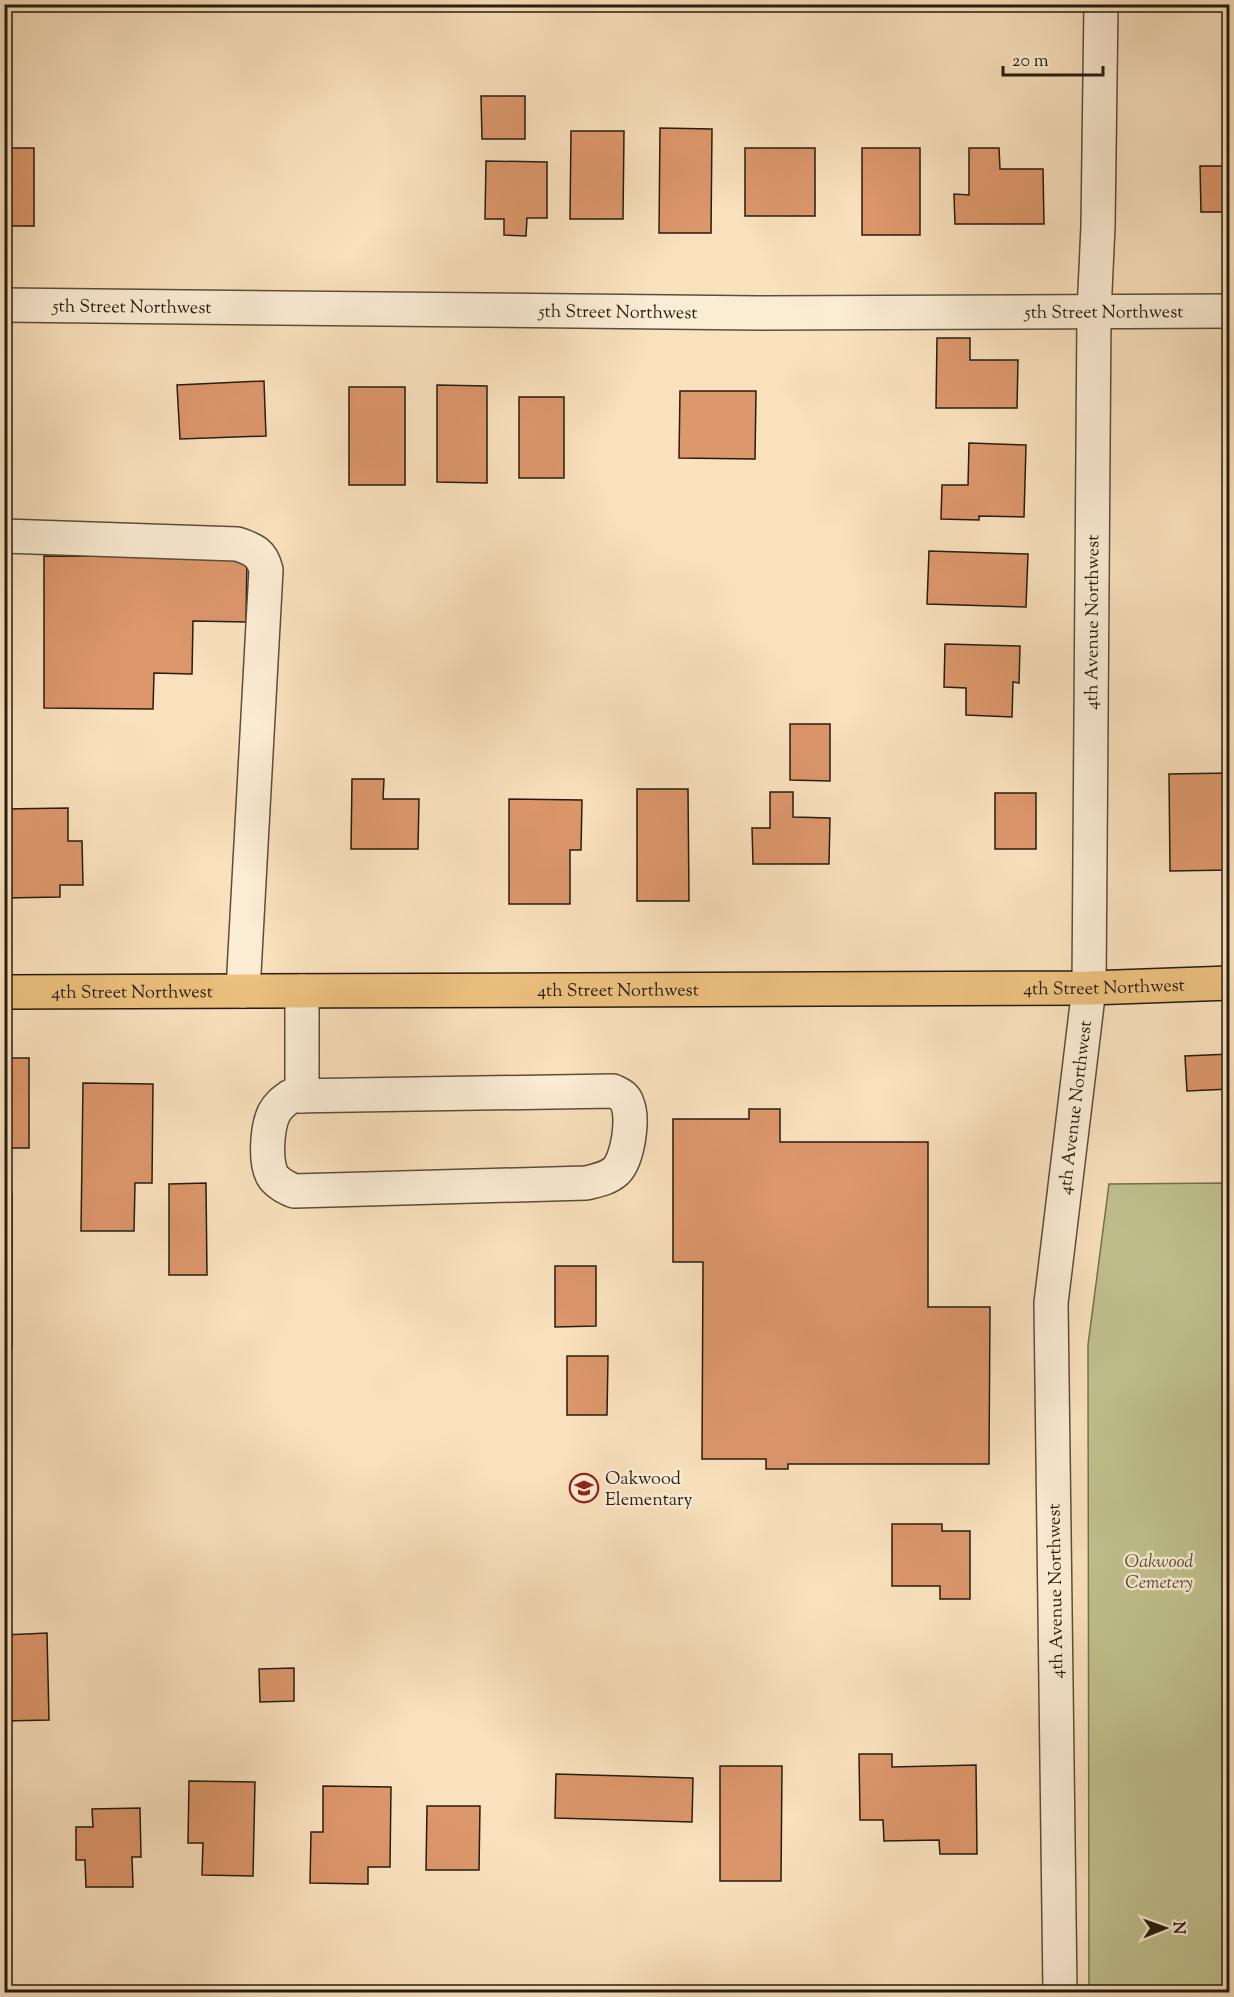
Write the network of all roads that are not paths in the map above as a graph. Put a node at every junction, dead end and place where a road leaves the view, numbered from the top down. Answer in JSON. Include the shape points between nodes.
{"nodes":[{"id":1,"x":1101,"y":4,"type":"edge"},
{"id":2,"x":4,"y":304,"type":"edge"},
{"id":3,"x":1230,"y":311,"type":"edge"},
{"id":4,"x":1094,"y":313,"type":"junction"},
{"id":5,"x":4,"y":536,"type":"edge"},
{"id":6,"x":1230,"y":983,"type":"edge"},
{"id":7,"x":1089,"y":988,"type":"junction"},
{"id":8,"x":243,"y":991,"type":"junction"},
{"id":9,"x":302,"y":991,"type":"junction"},
{"id":10,"x":4,"y":992,"type":"edge"},
{"id":11,"x":302,"y":1096,"type":"junction"},
{"id":12,"x":1060,"y":1992,"type":"edge"}],
"edges":[{"from":1,"to":4,"type":"street","name":"4th Avenue Northwest"},
{"from":2,"to":4,"type":"street","name":"5th Street Northwest"},
{"from":3,"to":4,"type":"street","name":"5th Street Northwest"},
{"from":4,"to":7,"type":"street","name":"4th Avenue Northwest"},
{"from":5,"to":8,"type":"street","via":[[237,544],[254,550],[264,560]]},
{"from":6,"to":7,"type":"main road","name":"4th Street Northwest"},
{"from":7,"to":9,"type":"main road","name":"4th Street Northwest"},
{"from":7,"to":12,"type":"street","name":"4th Avenue Northwest","via":[[1052,1303]]},
{"from":8,"to":9,"type":"main road","name":"4th Street Northwest"},
{"from":8,"to":10,"type":"main road","name":"4th Street Northwest"},
{"from":9,"to":11,"type":"street"},
{"from":11,"to":11,"type":"street","via":[[291,1096],[282,1102],[268,1134],[269,1168],[282,1186],[294,1191],[586,1183],[606,1179],[618,1169],[629,1130],[628,1103],[613,1091]]}]}
